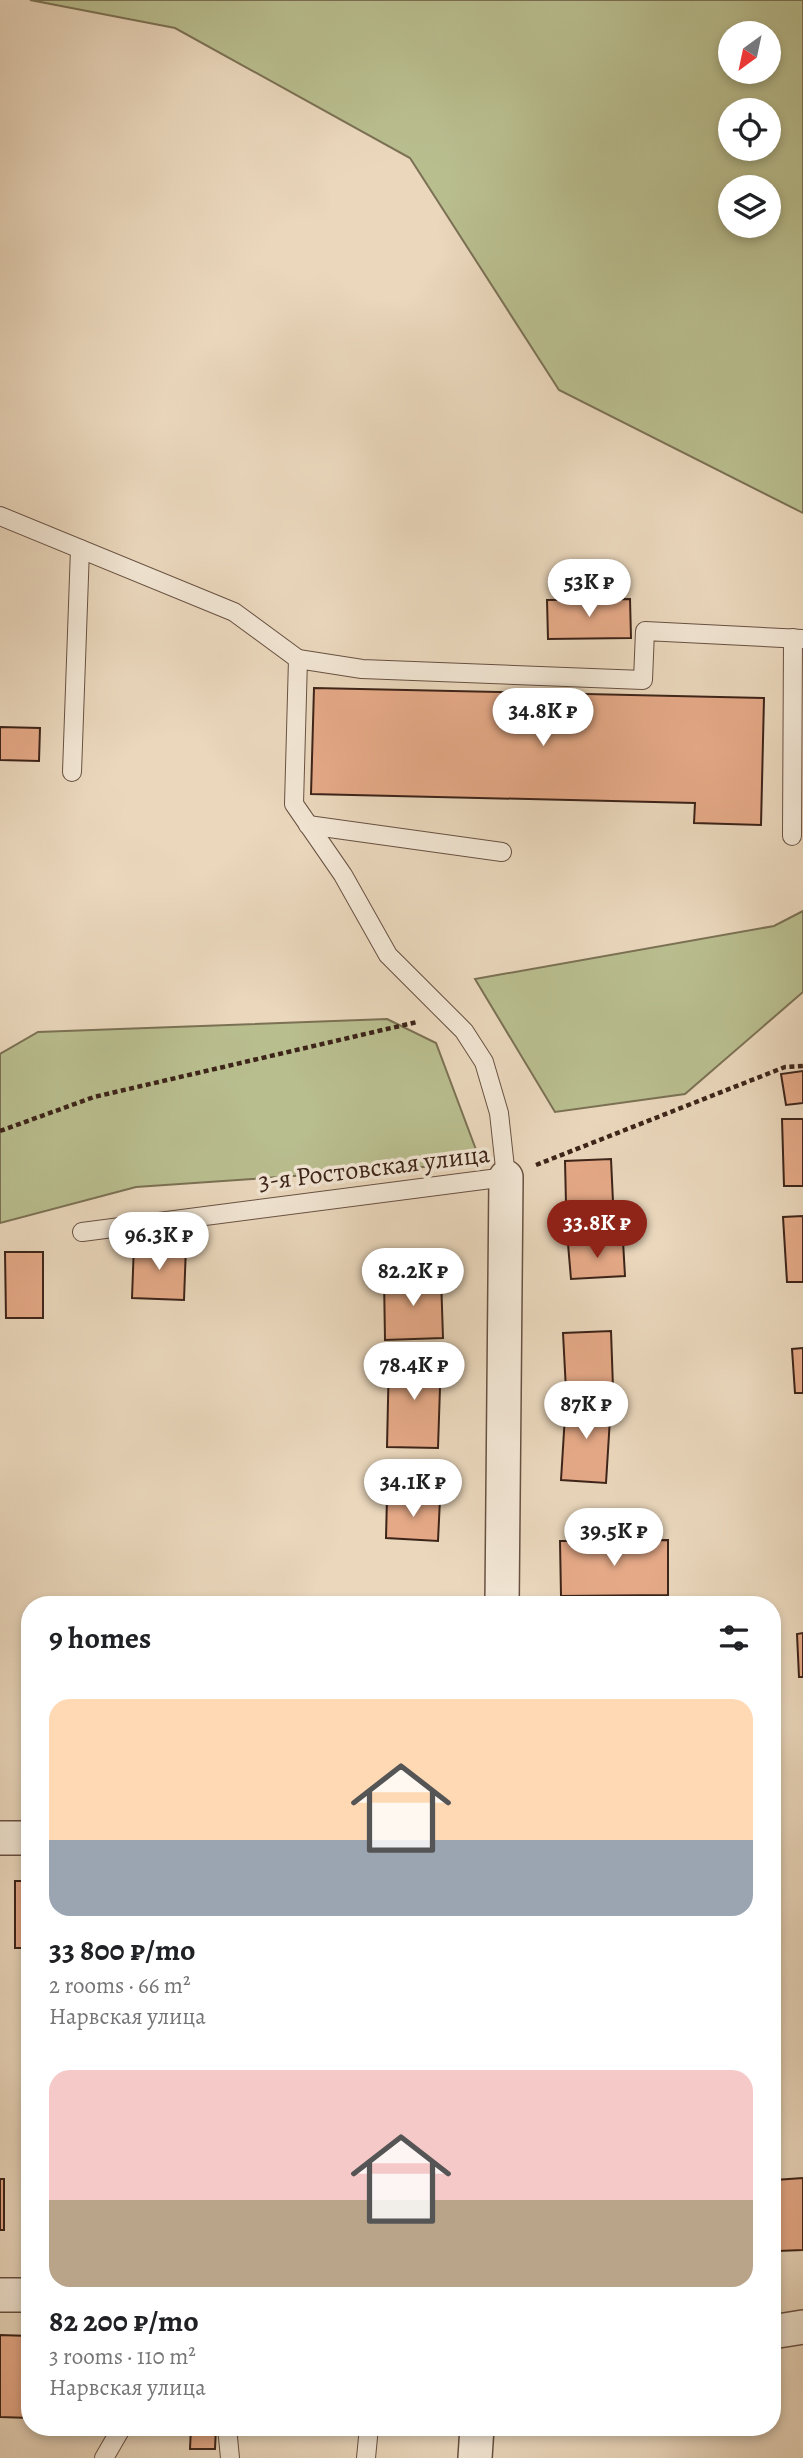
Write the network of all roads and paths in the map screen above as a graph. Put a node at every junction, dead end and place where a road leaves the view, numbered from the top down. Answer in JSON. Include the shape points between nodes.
{"nodes":[{"id":1,"x":0,"y":516,"type":"edge"},
{"id":2,"x":80,"y":549,"type":"junction"},
{"id":3,"x":798,"y":638,"type":"edge"},
{"id":4,"x":298,"y":659,"type":"junction"},
{"id":5,"x":72,"y":772,"type":"dead end"},
{"id":6,"x":308,"y":825,"type":"junction"},
{"id":7,"x":792,"y":836,"type":"dead end"},
{"id":8,"x":502,"y":852,"type":"dead end"},
{"id":9,"x":427,"y":1028,"type":"dead end"},
{"id":10,"x":803,"y":1066,"type":"edge"},
{"id":11,"x":0,"y":1131,"type":"edge"},
{"id":12,"x":506,"y":1177,"type":"junction"},
{"id":13,"x":82,"y":1232,"type":"dead end"},
{"id":14,"x":502,"y":1596,"type":"edge"},
{"id":15,"x":0,"y":1838,"type":"edge"},
{"id":16,"x":21,"y":1838,"type":"edge"},
{"id":17,"x":0,"y":2295,"type":"edge"},
{"id":18,"x":21,"y":2295,"type":"edge"},
{"id":19,"x":803,"y":2327,"type":"edge"},
{"id":20,"x":781,"y":2331,"type":"edge"},
{"id":21,"x":117,"y":2436,"type":"edge"},
{"id":22,"x":228,"y":2436,"type":"edge"},
{"id":23,"x":368,"y":2436,"type":"edge"},
{"id":24,"x":477,"y":2436,"type":"edge"},
{"id":25,"x":104,"y":2458,"type":"edge"},
{"id":26,"x":230,"y":2458,"type":"edge"},
{"id":27,"x":366,"y":2458,"type":"edge"},
{"id":28,"x":475,"y":2458,"type":"edge"}],
"edges":[{"from":1,"to":2,"type":"lane"},
{"from":2,"to":4,"type":"lane","via":[[234,612]]},
{"from":2,"to":5,"type":"lane"},
{"from":3,"to":4,"type":"lane","via":[[645,631],[643,680],[362,668]]},
{"from":3,"to":7,"type":"lane"},
{"from":4,"to":6,"type":"lane","via":[[294,804]]},
{"from":6,"to":8,"type":"lane"},
{"from":6,"to":12,"type":"lane","via":[[388,955],[464,1031],[484,1062],[499,1113]]},
{"from":9,"to":11,"type":"path","via":[[416,1021],[94,1097]]},
{"from":10,"to":12,"type":"path","via":[[785,1067]]},
{"from":12,"to":13,"type":"lane","name":"3-я Ростовская улица"},
{"from":12,"to":14,"type":"street"},
{"from":15,"to":16,"type":"street"},
{"from":17,"to":18,"type":"street"},
{"from":19,"to":20,"type":"street"},
{"from":21,"to":25,"type":"lane"},
{"from":22,"to":26,"type":"lane"},
{"from":23,"to":27,"type":"lane"},
{"from":24,"to":28,"type":"street"}]}
